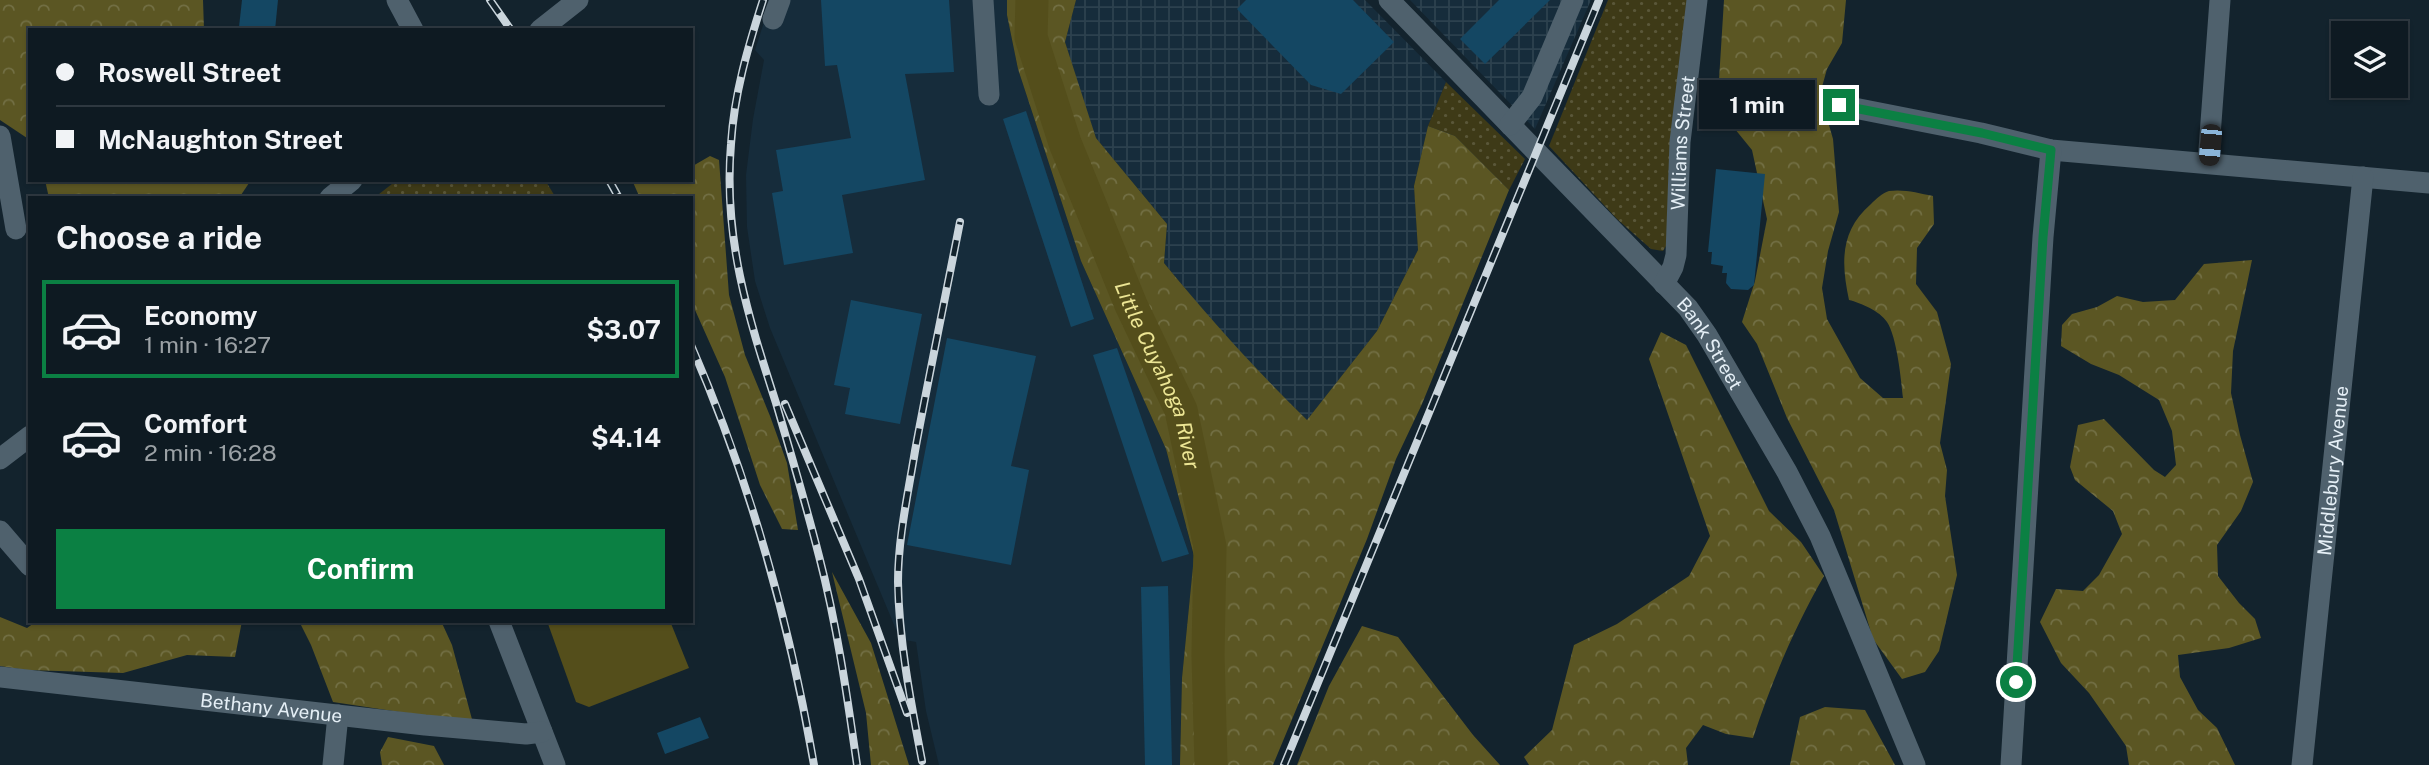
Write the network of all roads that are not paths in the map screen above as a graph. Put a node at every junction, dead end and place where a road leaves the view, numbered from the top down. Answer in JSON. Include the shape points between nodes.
{"nodes":[{"id":1,"x":397,"y":0,"type":"edge"},
{"id":2,"x":578,"y":0,"type":"edge"},
{"id":3,"x":983,"y":0,"type":"edge"},
{"id":4,"x":1389,"y":0,"type":"edge"},
{"id":5,"x":1573,"y":0,"type":"edge"},
{"id":6,"x":1697,"y":0,"type":"edge"},
{"id":7,"x":2220,"y":0,"type":"edge"},
{"id":8,"x":412,"y":28,"type":"edge"},
{"id":9,"x":543,"y":28,"type":"edge"},
{"id":10,"x":989,"y":95,"type":"dead end"},
{"id":11,"x":1839,"y":105,"type":"dead end"},
{"id":12,"x":1510,"y":125,"type":"junction"},
{"id":13,"x":0,"y":136,"type":"edge"},
{"id":14,"x":2051,"y":150,"type":"junction"},
{"id":15,"x":2208,"y":163,"type":"junction"},
{"id":16,"x":2363,"y":177,"type":"junction"},
{"id":17,"x":2429,"y":183,"type":"edge"},
{"id":18,"x":15,"y":229,"type":"edge"},
{"id":19,"x":1664,"y":284,"type":"junction"},
{"id":20,"x":26,"y":447,"type":"edge"},
{"id":21,"x":0,"y":459,"type":"edge"},
{"id":22,"x":0,"y":531,"type":"edge"},
{"id":23,"x":28,"y":564,"type":"edge"},
{"id":24,"x":500,"y":623,"type":"edge"},
{"id":25,"x":0,"y":677,"type":"edge"},
{"id":26,"x":338,"y":715,"type":"junction"},
{"id":27,"x":542,"y":732,"type":"junction"},
{"id":28,"x":333,"y":765,"type":"edge"},
{"id":29,"x":555,"y":765,"type":"edge"},
{"id":30,"x":1915,"y":765,"type":"edge"},
{"id":31,"x":2011,"y":765,"type":"edge"},
{"id":32,"x":2302,"y":765,"type":"edge"}],
"edges":[{"from":1,"to":8,"type":"street"},
{"from":2,"to":9,"type":"street"},
{"from":3,"to":10,"type":"street"},
{"from":4,"to":12,"type":"street","name":"Bank Street"},
{"from":5,"to":12,"type":"street","via":[[1532,97]]},
{"from":6,"to":19,"type":"street","name":"Williams Street","via":[[1680,142],[1676,255]]},
{"from":7,"to":15,"type":"street"},
{"from":11,"to":14,"type":"street"},
{"from":12,"to":19,"type":"street","name":"Bank Street"},
{"from":13,"to":18,"type":"street"},
{"from":14,"to":15,"type":"street"},
{"from":14,"to":31,"type":"street"},
{"from":15,"to":16,"type":"street"},
{"from":16,"to":17,"type":"street"},
{"from":16,"to":32,"type":"street","name":"Middlebury Avenue"},
{"from":19,"to":30,"type":"street","name":"Bank Street","via":[[1707,335],[1821,536]]},
{"from":20,"to":21,"type":"street"},
{"from":22,"to":23,"type":"street"},
{"from":24,"to":27,"type":"street"},
{"from":25,"to":26,"type":"street","name":"Bethany Avenue"},
{"from":26,"to":27,"type":"street","name":"Bethany Avenue"},
{"from":26,"to":28,"type":"street"},
{"from":27,"to":29,"type":"street"}]}
